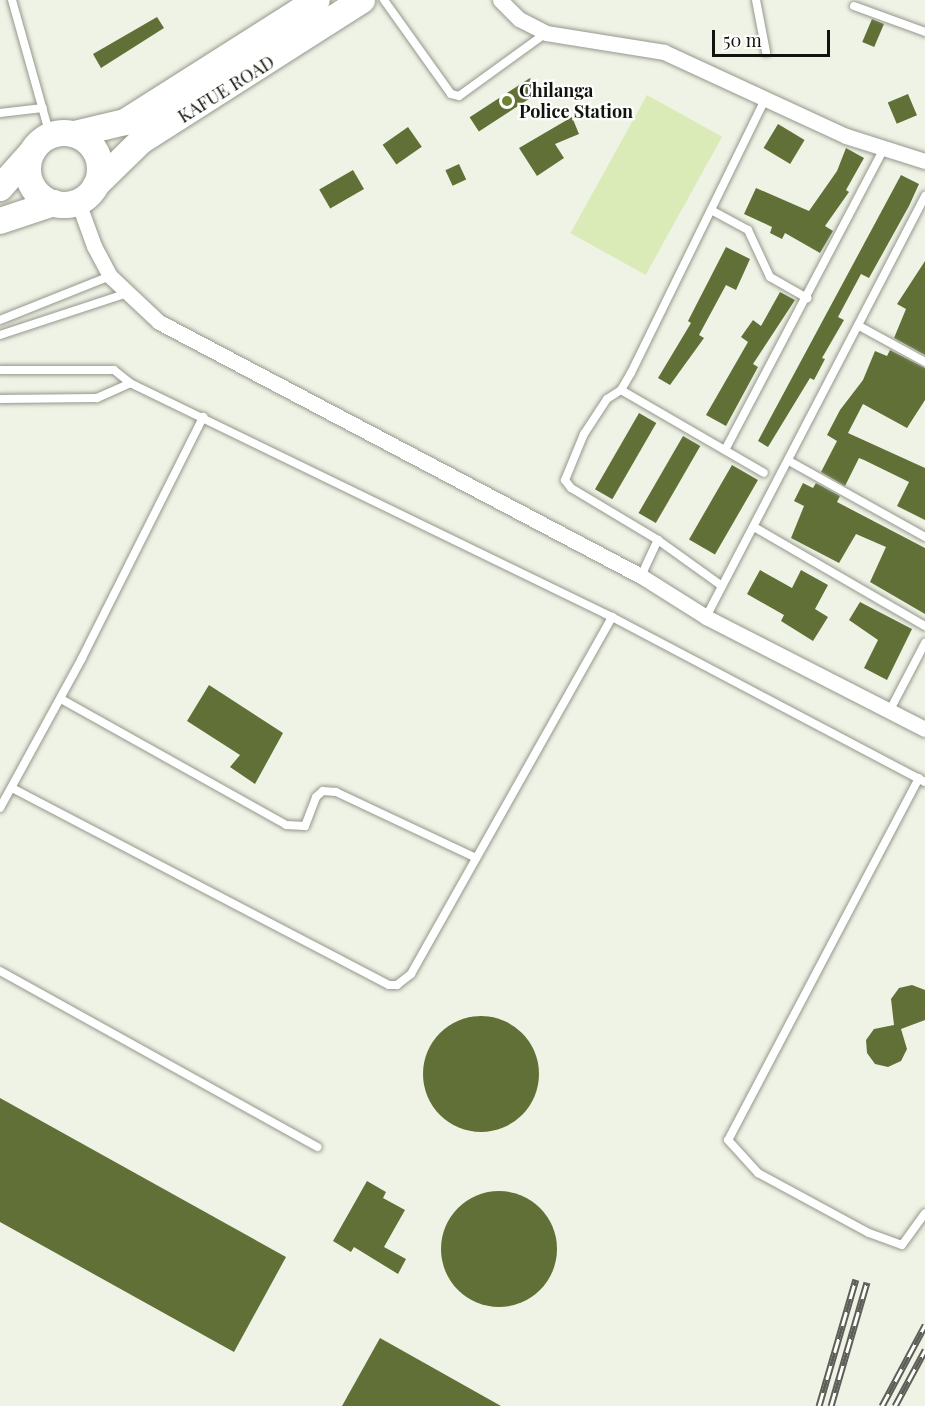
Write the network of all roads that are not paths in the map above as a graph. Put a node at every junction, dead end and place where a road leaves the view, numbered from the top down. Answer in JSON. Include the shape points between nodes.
{"nodes":[{"id":1,"x":12,"y":0,"type":"edge"},
{"id":2,"x":317,"y":0,"type":"edge"},
{"id":3,"x":362,"y":0,"type":"edge"},
{"id":4,"x":384,"y":0,"type":"edge"},
{"id":5,"x":500,"y":0,"type":"edge"},
{"id":6,"x":756,"y":0,"type":"edge"},
{"id":7,"x":854,"y":6,"type":"dead end"},
{"id":8,"x":925,"y":32,"type":"edge"},
{"id":9,"x":546,"y":33,"type":"junction"},
{"id":10,"x":766,"y":52,"type":"dead end"},
{"id":11,"x":765,"y":99,"type":"junction"},
{"id":12,"x":42,"y":108,"type":"junction"},
{"id":13,"x":0,"y":114,"type":"edge"},
{"id":14,"x":52,"y":140,"type":"junction"},
{"id":15,"x":885,"y":149,"type":"junction"},
{"id":16,"x":925,"y":161,"type":"edge"},
{"id":17,"x":0,"y":188,"type":"edge"},
{"id":18,"x":925,"y":196,"type":"edge"},
{"id":19,"x":76,"y":197,"type":"junction"},
{"id":20,"x":711,"y":210,"type":"junction"},
{"id":21,"x":0,"y":221,"type":"edge"},
{"id":22,"x":110,"y":276,"type":"junction"},
{"id":23,"x":125,"y":294,"type":"junction"},
{"id":24,"x":807,"y":298,"type":"junction"},
{"id":25,"x":0,"y":320,"type":"edge"},
{"id":26,"x":860,"y":326,"type":"junction"},
{"id":27,"x":0,"y":335,"type":"edge"},
{"id":28,"x":925,"y":362,"type":"edge"},
{"id":29,"x":0,"y":370,"type":"edge"},
{"id":30,"x":130,"y":383,"type":"junction"},
{"id":31,"x":621,"y":390,"type":"junction"},
{"id":32,"x":0,"y":399,"type":"edge"},
{"id":33,"x":203,"y":417,"type":"junction"},
{"id":34,"x":725,"y":450,"type":"junction"},
{"id":35,"x":789,"y":461,"type":"junction"},
{"id":36,"x":764,"y":473,"type":"dead end"},
{"id":37,"x":754,"y":527,"type":"junction"},
{"id":38,"x":925,"y":537,"type":"edge"},
{"id":39,"x":658,"y":540,"type":"junction"},
{"id":40,"x":641,"y":576,"type":"junction"},
{"id":41,"x":722,"y":586,"type":"junction"},
{"id":42,"x":612,"y":617,"type":"junction"},
{"id":43,"x":706,"y":617,"type":"junction"},
{"id":44,"x":925,"y":626,"type":"edge"},
{"id":45,"x":925,"y":643,"type":"edge"},
{"id":46,"x":61,"y":699,"type":"junction"},
{"id":47,"x":890,"y":710,"type":"junction"},
{"id":48,"x":925,"y":729,"type":"edge"},
{"id":49,"x":922,"y":780,"type":"edge"},
{"id":50,"x":12,"y":788,"type":"junction"},
{"id":51,"x":0,"y":808,"type":"edge"},
{"id":52,"x":476,"y":858,"type":"junction"},
{"id":53,"x":0,"y":971,"type":"edge"},
{"id":54,"x":318,"y":1147,"type":"dead end"},
{"id":55,"x":925,"y":1213,"type":"edge"}],
"edges":[{"from":1,"to":12,"type":"lane"},
{"from":2,"to":14,"type":"highway","name":"KAFUE ROAD","via":[[125,122]]},
{"from":3,"to":19,"type":"highway","name":"KAFUE ROAD","via":[[141,141]]},
{"from":4,"to":9,"type":"lane","via":[[451,94],[459,96]]},
{"from":5,"to":9,"type":"street","via":[[519,20]]},
{"from":6,"to":10,"type":"lane"},
{"from":7,"to":8,"type":"lane"},
{"from":9,"to":11,"type":"street","via":[[664,52]]},
{"from":11,"to":15,"type":"street"},
{"from":11,"to":20,"type":"lane"},
{"from":12,"to":13,"type":"lane"},
{"from":12,"to":14,"type":"lane"},
{"from":14,"to":17,"type":"highway"},
{"from":14,"to":19,"type":"highway","via":[[98,155]]},
{"from":14,"to":19,"type":"highway","via":[[28,164],[32,183],[43,198]]},
{"from":15,"to":16,"type":"street"},
{"from":15,"to":24,"type":"lane"},
{"from":18,"to":26,"type":"lane"},
{"from":19,"to":21,"type":"highway","name":"KAFUE ROAD"},
{"from":19,"to":22,"type":"street"},
{"from":20,"to":24,"type":"lane","via":[[748,230],[770,277]]},
{"from":20,"to":31,"type":"lane"},
{"from":22,"to":23,"type":"street"},
{"from":22,"to":25,"type":"lane"},
{"from":23,"to":27,"type":"lane"},
{"from":23,"to":40,"type":"street","via":[[159,322]]},
{"from":24,"to":34,"type":"lane"},
{"from":26,"to":28,"type":"lane"},
{"from":26,"to":35,"type":"lane"},
{"from":29,"to":30,"type":"lane","via":[[102,367],[114,370]]},
{"from":30,"to":32,"type":"lane","via":[[97,398]]},
{"from":30,"to":33,"type":"lane"},
{"from":31,"to":34,"type":"lane"},
{"from":31,"to":39,"type":"lane","via":[[608,399],[584,434],[565,480],[571,488]]},
{"from":33,"to":42,"type":"lane"},
{"from":33,"to":46,"type":"lane"},
{"from":34,"to":36,"type":"lane"},
{"from":35,"to":37,"type":"lane"},
{"from":35,"to":38,"type":"lane"},
{"from":37,"to":41,"type":"lane"},
{"from":37,"to":44,"type":"lane"},
{"from":39,"to":40,"type":"lane"},
{"from":39,"to":41,"type":"lane"},
{"from":40,"to":43,"type":"street"},
{"from":41,"to":43,"type":"lane"},
{"from":42,"to":49,"type":"lane"},
{"from":42,"to":52,"type":"lane"},
{"from":43,"to":47,"type":"street"},
{"from":45,"to":47,"type":"lane"},
{"from":46,"to":50,"type":"lane"},
{"from":46,"to":52,"type":"lane","via":[[286,825],[304,826],[316,797],[323,791],[336,792]]},
{"from":47,"to":48,"type":"street"},
{"from":49,"to":55,"type":"lane","via":[[728,1140],[758,1173],[869,1233],[902,1245]]},
{"from":50,"to":51,"type":"lane"},
{"from":50,"to":52,"type":"lane","via":[[389,985],[405,982],[411,974]]},
{"from":53,"to":54,"type":"lane"}]}
